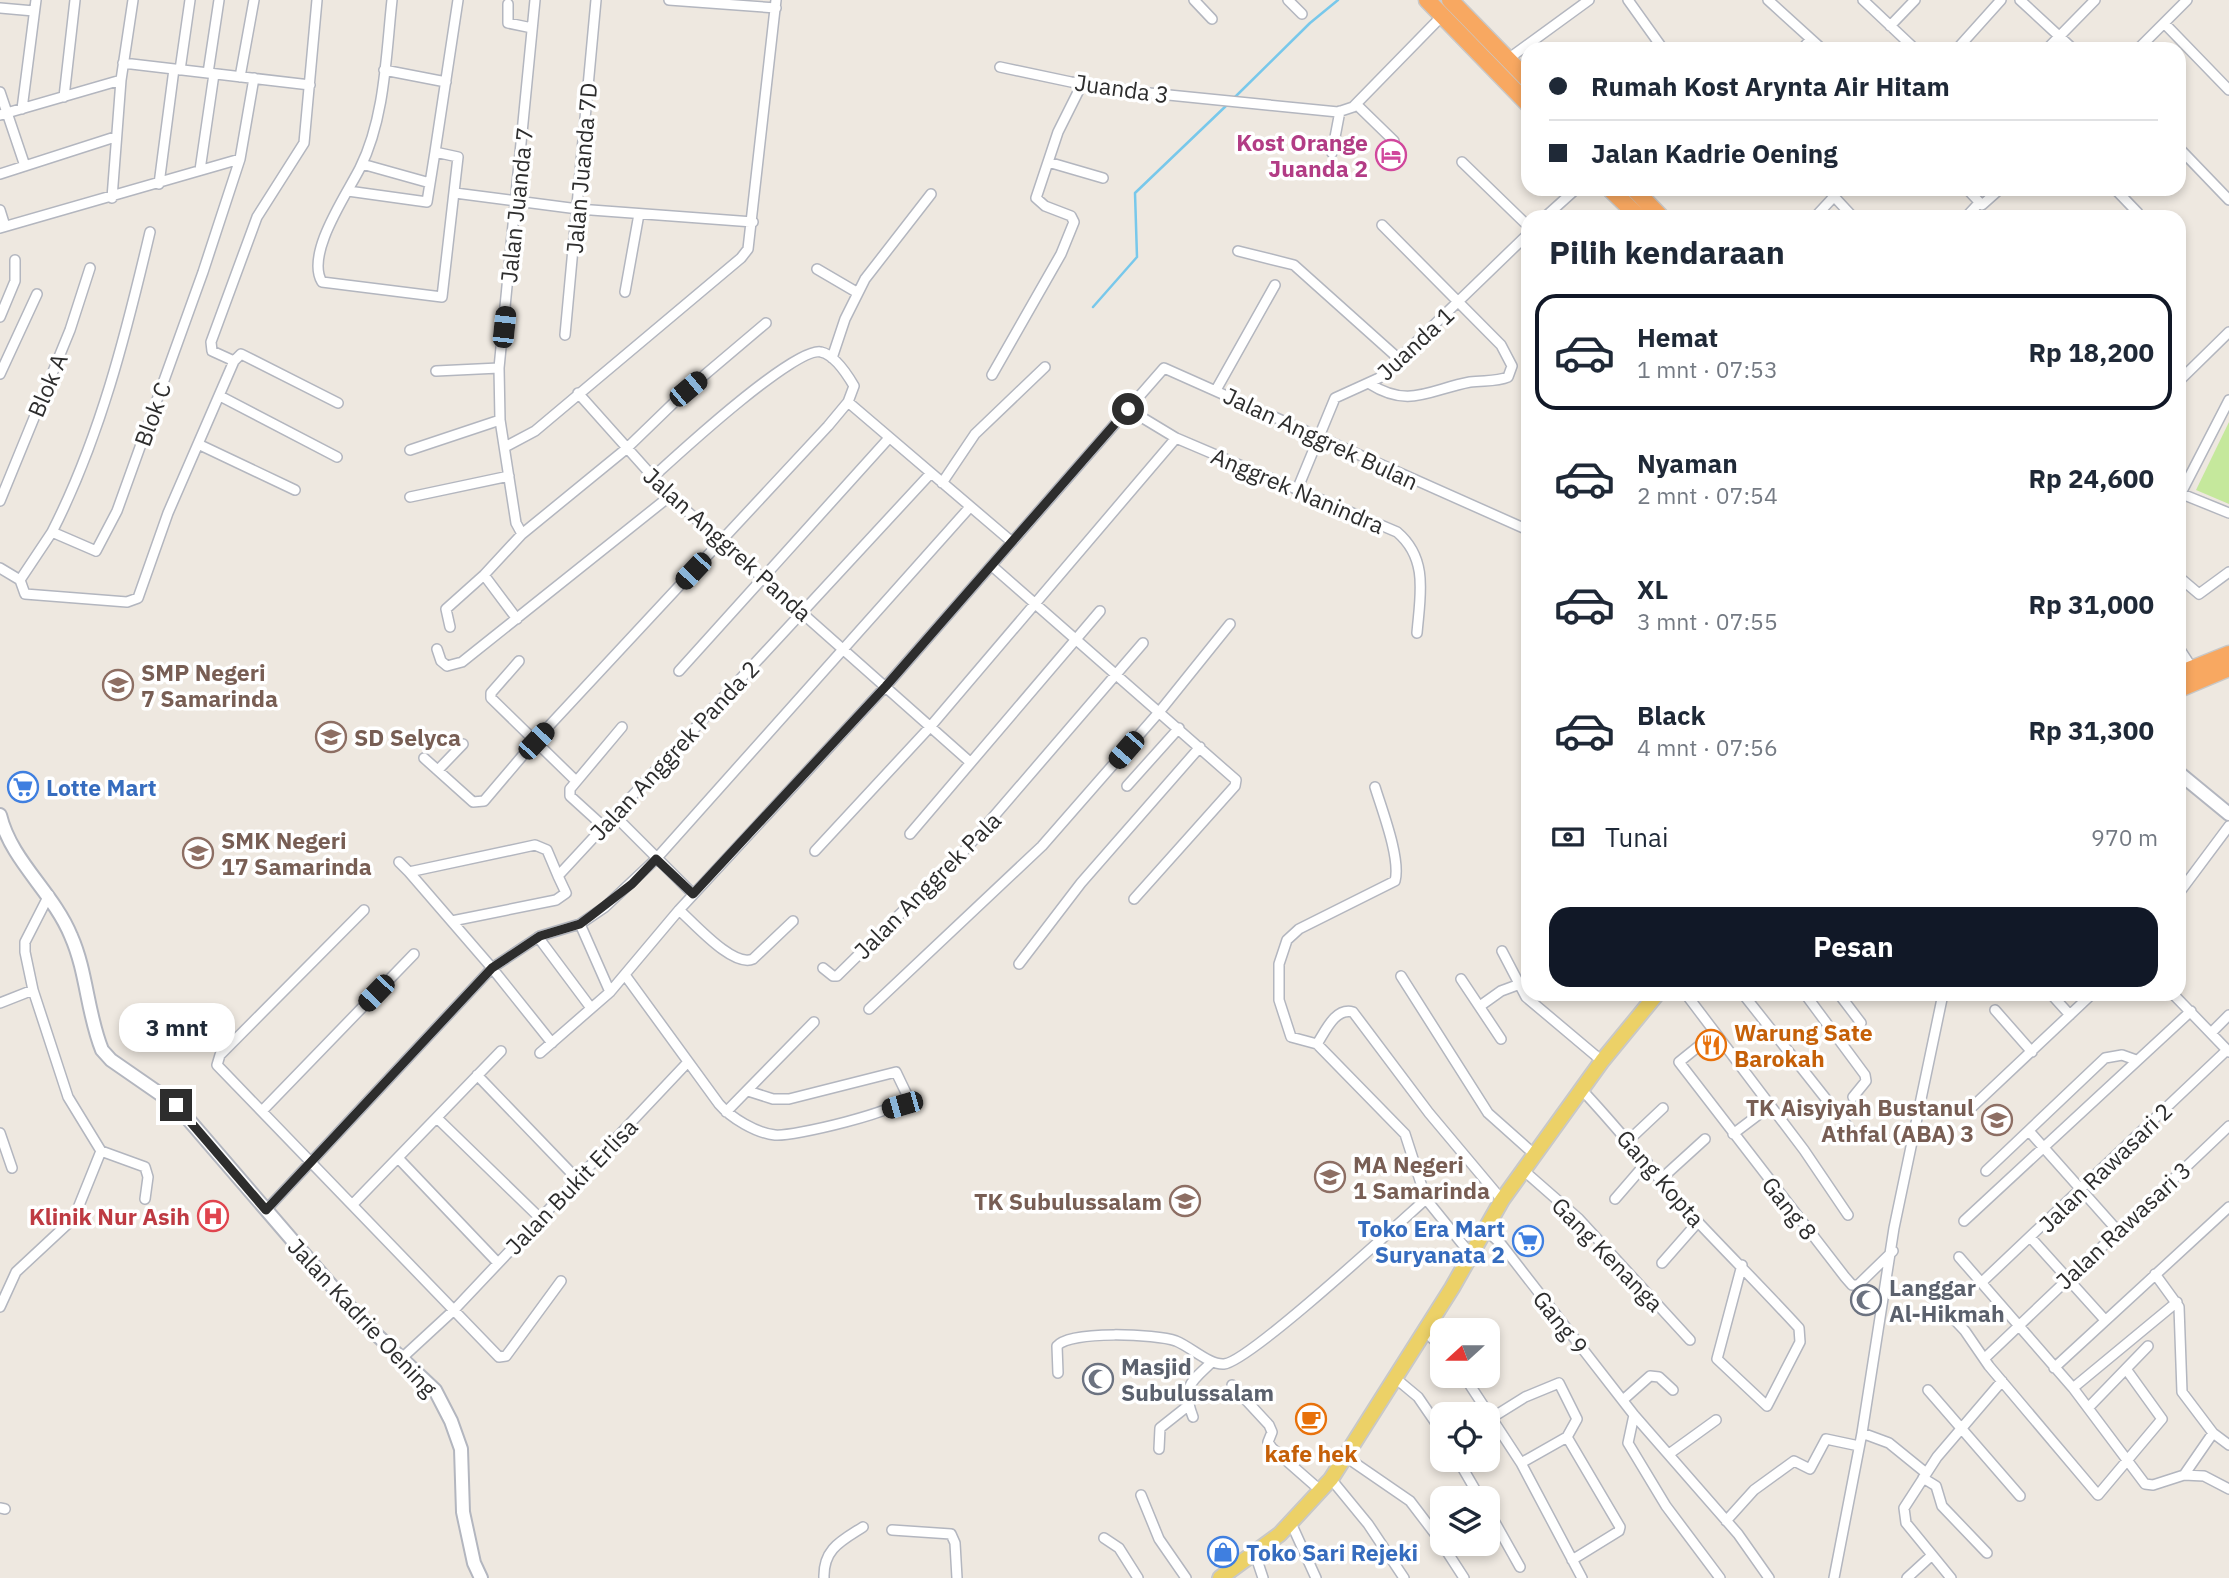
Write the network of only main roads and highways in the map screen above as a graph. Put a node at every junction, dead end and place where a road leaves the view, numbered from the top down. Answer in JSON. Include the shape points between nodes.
{"nodes":[{"id":1,"x":1427,"y":0,"type":"edge"},
{"id":2,"x":1450,"y":0,"type":"edge"},
{"id":3,"x":1521,"y":73,"type":"edge"},
{"id":4,"x":1521,"y":97,"type":"edge"},
{"id":5,"x":1617,"y":196,"type":"edge"},
{"id":6,"x":1641,"y":196,"type":"edge"},
{"id":7,"x":1632,"y":210,"type":"edge"},
{"id":8,"x":1654,"y":210,"type":"edge"},
{"id":9,"x":2229,"y":654,"type":"edge"},
{"id":10,"x":2229,"y":668,"type":"edge"},
{"id":11,"x":2186,"y":671,"type":"edge"},
{"id":12,"x":2186,"y":686,"type":"edge"},
{"id":13,"x":2186,"y":779,"type":"edge"},
{"id":14,"x":2229,"y":814,"type":"edge"},
{"id":15,"x":1,"y":821,"type":"edge"},
{"id":16,"x":1651,"y":1001,"type":"edge"},
{"id":17,"x":481,"y":1578,"type":"edge"},
{"id":18,"x":1220,"y":1578,"type":"edge"}],
"edges":[{"from":1,"to":4,"type":"highway"},
{"from":2,"to":3,"type":"highway"},
{"from":5,"to":7,"type":"highway"},
{"from":6,"to":8,"type":"highway"},
{"from":9,"to":11,"type":"highway"},
{"from":10,"to":12,"type":"highway"},
{"from":13,"to":14,"type":"main road"},
{"from":15,"to":17,"type":"main road","name":"Jalan Kadrie Oening","via":[[78,953],[102,1050],[176,1105],[361,1320],[435,1390],[461,1449],[463,1512]]},
{"from":16,"to":18,"type":"main road","via":[[1522,1170],[1326,1485],[1291,1523]]}]}
